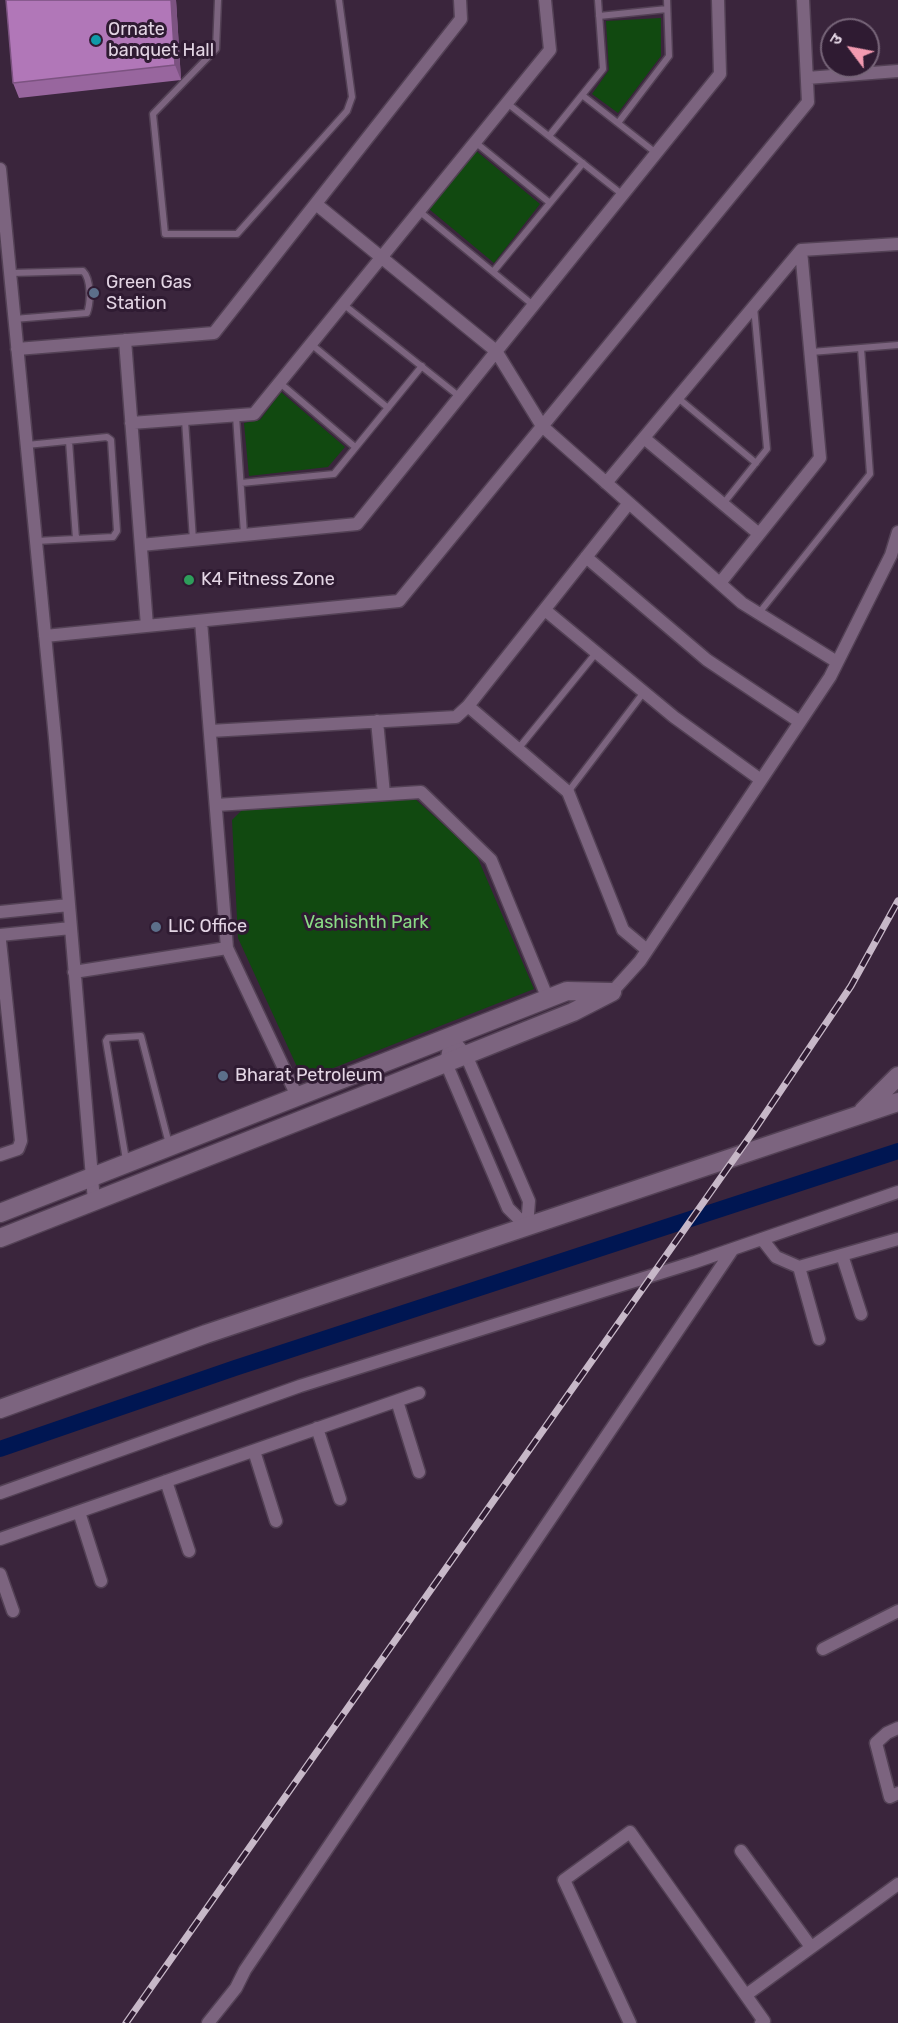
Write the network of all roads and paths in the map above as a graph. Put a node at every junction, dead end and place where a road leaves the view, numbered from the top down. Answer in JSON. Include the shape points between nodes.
{"nodes":[{"id":1,"x":218,"y":0,"type":"edge"},
{"id":2,"x":339,"y":0,"type":"edge"},
{"id":3,"x":460,"y":0,"type":"edge"},
{"id":4,"x":545,"y":0,"type":"edge"},
{"id":5,"x":598,"y":0,"type":"edge"},
{"id":6,"x":667,"y":0,"type":"edge"},
{"id":7,"x":718,"y":0,"type":"edge"},
{"id":8,"x":803,"y":0,"type":"edge"},
{"id":9,"x":667,"y":9,"type":"junction"},
{"id":10,"x":599,"y":16,"type":"junction"},
{"id":11,"x":898,"y":71,"type":"edge"},
{"id":12,"x":807,"y":78,"type":"junction"},
{"id":13,"x":582,"y":95,"type":"junction"},
{"id":14,"x":507,"y":103,"type":"junction"},
{"id":15,"x":618,"y":123,"type":"junction"},
{"id":16,"x":549,"y":136,"type":"junction"},
{"id":17,"x":475,"y":142,"type":"junction"},
{"id":18,"x":656,"y":153,"type":"junction"},
{"id":19,"x":583,"y":163,"type":"junction"},
{"id":20,"x":0,"y":169,"type":"edge"},
{"id":21,"x":623,"y":195,"type":"junction"},
{"id":22,"x":550,"y":203,"type":"junction"},
{"id":23,"x":316,"y":204,"type":"junction"},
{"id":24,"x":419,"y":211,"type":"junction"},
{"id":25,"x":898,"y":244,"type":"edge"},
{"id":26,"x":801,"y":250,"type":"junction"},
{"id":27,"x":381,"y":257,"type":"junction"},
{"id":28,"x":493,"y":272,"type":"junction"},
{"id":29,"x":10,"y":273,"type":"junction"},
{"id":30,"x":343,"y":304,"type":"junction"},
{"id":31,"x":533,"y":305,"type":"junction"},
{"id":32,"x":754,"y":307,"type":"junction"},
{"id":33,"x":14,"y":319,"type":"junction"},
{"id":34,"x":125,"y":340,"type":"junction"},
{"id":35,"x":311,"y":344,"type":"junction"},
{"id":36,"x":898,"y":345,"type":"edge"},
{"id":37,"x":861,"y":348,"type":"junction"},
{"id":38,"x":17,"y":349,"type":"junction"},
{"id":39,"x":496,"y":351,"type":"junction"},
{"id":40,"x":810,"y":352,"type":"junction"},
{"id":41,"x":422,"y":366,"type":"junction"},
{"id":42,"x":280,"y":383,"type":"junction"},
{"id":43,"x":460,"y":397,"type":"junction"},
{"id":44,"x":678,"y":398,"type":"junction"},
{"id":45,"x":388,"y":408,"type":"junction"},
{"id":46,"x":236,"y":416,"type":"junction"},
{"id":47,"x":185,"y":419,"type":"junction"},
{"id":48,"x":131,"y":423,"type":"junction"},
{"id":49,"x":542,"y":426,"type":"junction"},
{"id":50,"x":644,"y":438,"type":"junction"},
{"id":51,"x":69,"y":441,"type":"junction"},
{"id":52,"x":26,"y":445,"type":"junction"},
{"id":53,"x":356,"y":447,"type":"junction"},
{"id":54,"x":756,"y":463,"type":"junction"},
{"id":55,"x":241,"y":483,"type":"junction"},
{"id":56,"x":606,"y":483,"type":"junction"},
{"id":57,"x":629,"y":503,"type":"junction"},
{"id":58,"x":723,"y":504,"type":"junction"},
{"id":59,"x":898,"y":532,"type":"edge"},
{"id":60,"x":759,"y":534,"type":"junction"},
{"id":61,"x":244,"y":535,"type":"junction"},
{"id":62,"x":76,"y":540,"type":"junction"},
{"id":63,"x":194,"y":540,"type":"junction"},
{"id":64,"x":36,"y":541,"type":"junction"},
{"id":65,"x":141,"y":545,"type":"junction"},
{"id":66,"x":586,"y":557,"type":"junction"},
{"id":67,"x":720,"y":583,"type":"junction"},
{"id":68,"x":544,"y":609,"type":"junction"},
{"id":69,"x":759,"y":613,"type":"junction"},
{"id":70,"x":201,"y":621,"type":"junction"},
{"id":71,"x":147,"y":626,"type":"junction"},
{"id":72,"x":45,"y":636,"type":"junction"},
{"id":73,"x":596,"y":652,"type":"junction"},
{"id":74,"x":837,"y":662,"type":"junction"},
{"id":75,"x":644,"y":693,"type":"junction"},
{"id":76,"x":468,"y":706,"type":"junction"},
{"id":77,"x":377,"y":722,"type":"junction"},
{"id":78,"x":800,"y":722,"type":"junction"},
{"id":79,"x":210,"y":731,"type":"junction"},
{"id":80,"x":518,"y":749,"type":"junction"},
{"id":81,"x":761,"y":780,"type":"junction"},
{"id":82,"x":568,"y":792,"type":"junction"},
{"id":83,"x":384,"y":794,"type":"junction"},
{"id":84,"x":216,"y":805,"type":"junction"},
{"id":85,"x":69,"y":905,"type":"junction"},
{"id":86,"x":0,"y":912,"type":"edge"},
{"id":87,"x":71,"y":928,"type":"junction"},
{"id":88,"x":0,"y":935,"type":"edge"},
{"id":89,"x":0,"y":941,"type":"edge"},
{"id":90,"x":227,"y":948,"type":"junction"},
{"id":91,"x":647,"y":950,"type":"junction"},
{"id":92,"x":74,"y":972,"type":"junction"},
{"id":93,"x":2,"y":987,"type":"edge"},
{"id":94,"x":612,"y":992,"type":"junction"},
{"id":95,"x":548,"y":999,"type":"junction"},
{"id":96,"x":451,"y":1037,"type":"junction"},
{"id":97,"x":466,"y":1055,"type":"junction"},
{"id":98,"x":446,"y":1063,"type":"junction"},
{"id":99,"x":898,"y":1076,"type":"edge"},
{"id":100,"x":297,"y":1096,"type":"junction"},
{"id":101,"x":898,"y":1102,"type":"edge"},
{"id":102,"x":860,"y":1115,"type":"junction"},
{"id":103,"x":169,"y":1147,"type":"junction"},
{"id":104,"x":0,"y":1155,"type":"edge"},
{"id":105,"x":127,"y":1163,"type":"junction"},
{"id":106,"x":92,"y":1177,"type":"junction"},
{"id":107,"x":898,"y":1192,"type":"edge"},
{"id":108,"x":94,"y":1201,"type":"junction"},
{"id":109,"x":0,"y":1213,"type":"edge"},
{"id":110,"x":527,"y":1227,"type":"junction"},
{"id":111,"x":0,"y":1238,"type":"edge"},
{"id":112,"x":762,"y":1239,"type":"junction"},
{"id":113,"x":898,"y":1239,"type":"edge"},
{"id":114,"x":733,"y":1249,"type":"junction"},
{"id":115,"x":842,"y":1256,"type":"junction"},
{"id":116,"x":799,"y":1268,"type":"junction"},
{"id":117,"x":861,"y":1314,"type":"dead end"},
{"id":118,"x":819,"y":1339,"type":"dead end"},
{"id":119,"x":419,"y":1393,"type":"dead end"},
{"id":120,"x":397,"y":1401,"type":"junction"},
{"id":121,"x":0,"y":1409,"type":"edge"},
{"id":122,"x":317,"y":1428,"type":"junction"},
{"id":123,"x":254,"y":1451,"type":"junction"},
{"id":124,"x":419,"y":1472,"type":"dead end"},
{"id":125,"x":166,"y":1481,"type":"junction"},
{"id":126,"x":0,"y":1493,"type":"edge"},
{"id":127,"x":340,"y":1499,"type":"dead end"},
{"id":128,"x":79,"y":1512,"type":"junction"},
{"id":129,"x":276,"y":1521,"type":"dead end"},
{"id":130,"x":0,"y":1539,"type":"edge"},
{"id":131,"x":189,"y":1551,"type":"dead end"},
{"id":132,"x":0,"y":1574,"type":"edge"},
{"id":133,"x":101,"y":1581,"type":"dead end"},
{"id":134,"x":13,"y":1611,"type":"dead end"},
{"id":135,"x":898,"y":1611,"type":"edge"},
{"id":136,"x":823,"y":1649,"type":"dead end"},
{"id":137,"x":898,"y":1728,"type":"edge"},
{"id":138,"x":898,"y":1793,"type":"edge"},
{"id":139,"x":741,"y":1851,"type":"dead end"},
{"id":140,"x":898,"y":1884,"type":"edge"},
{"id":141,"x":812,"y":1947,"type":"junction"},
{"id":142,"x":746,"y":1995,"type":"junction"},
{"id":143,"x":208,"y":2023,"type":"edge"},
{"id":144,"x":630,"y":2023,"type":"edge"},
{"id":145,"x":761,"y":2023,"type":"edge"}],
"edges":[{"from":1,"to":2,"type":"lane","via":[[216,49],[153,114],[165,234],[237,234],[347,111],[352,97]]},
{"from":3,"to":23,"type":"street","via":[[461,19]]},
{"from":4,"to":14,"type":"street","via":[[550,50]]},
{"from":5,"to":10,"type":"lane"},
{"from":6,"to":9,"type":"lane"},
{"from":7,"to":18,"type":"street","via":[[720,75]]},
{"from":8,"to":12,"type":"street"},
{"from":9,"to":10,"type":"lane"},
{"from":9,"to":15,"type":"lane","via":[[669,56]]},
{"from":10,"to":13,"type":"lane","via":[[603,69]]},
{"from":11,"to":12,"type":"street"},
{"from":12,"to":49,"type":"street","via":[[808,102]]},
{"from":13,"to":15,"type":"lane"},
{"from":13,"to":16,"type":"lane"},
{"from":14,"to":16,"type":"lane"},
{"from":14,"to":17,"type":"street"},
{"from":15,"to":18,"type":"lane"},
{"from":16,"to":19,"type":"lane"},
{"from":17,"to":22,"type":"lane"},
{"from":17,"to":24,"type":"street"},
{"from":18,"to":21,"type":"street"},
{"from":19,"to":21,"type":"lane"},
{"from":19,"to":22,"type":"lane"},
{"from":20,"to":29,"type":"street"},
{"from":21,"to":31,"type":"street"},
{"from":22,"to":28,"type":"lane"},
{"from":23,"to":27,"type":"street"},
{"from":23,"to":34,"type":"street","via":[[214,333]]},
{"from":24,"to":27,"type":"street"},
{"from":24,"to":28,"type":"lane"},
{"from":25,"to":26,"type":"street"},
{"from":26,"to":32,"type":"street"},
{"from":26,"to":40,"type":"street"},
{"from":27,"to":30,"type":"street"},
{"from":27,"to":39,"type":"street"},
{"from":28,"to":31,"type":"lane"},
{"from":29,"to":33,"type":"street"},
{"from":29,"to":33,"type":"lane","via":[[83,271],[87,275],[90,305],[87,313]]},
{"from":30,"to":35,"type":"street"},
{"from":30,"to":41,"type":"lane"},
{"from":31,"to":39,"type":"street"},
{"from":32,"to":44,"type":"street"},
{"from":32,"to":54,"type":"lane","via":[[767,448]]},
{"from":33,"to":38,"type":"street"},
{"from":34,"to":38,"type":"street"},
{"from":34,"to":48,"type":"street"},
{"from":35,"to":42,"type":"street"},
{"from":35,"to":45,"type":"lane"},
{"from":36,"to":37,"type":"lane"},
{"from":37,"to":40,"type":"lane"},
{"from":37,"to":69,"type":"lane","via":[[870,474]]},
{"from":38,"to":52,"type":"street"},
{"from":39,"to":43,"type":"street"},
{"from":39,"to":49,"type":"street"},
{"from":40,"to":60,"type":"street","via":[[820,458]]},
{"from":41,"to":43,"type":"lane"},
{"from":41,"to":45,"type":"lane"},
{"from":42,"to":46,"type":"street","via":[[254,414]]},
{"from":42,"to":53,"type":"lane"},
{"from":43,"to":61,"type":"street","via":[[357,524]]},
{"from":44,"to":50,"type":"street"},
{"from":44,"to":54,"type":"lane"},
{"from":45,"to":53,"type":"lane"},
{"from":46,"to":47,"type":"street"},
{"from":46,"to":55,"type":"lane"},
{"from":47,"to":48,"type":"street"},
{"from":47,"to":63,"type":"lane"},
{"from":48,"to":65,"type":"street"},
{"from":49,"to":56,"type":"street"},
{"from":49,"to":70,"type":"street","via":[[399,601]]},
{"from":50,"to":56,"type":"street"},
{"from":50,"to":58,"type":"street"},
{"from":51,"to":52,"type":"lane"},
{"from":51,"to":62,"type":"lane"},
{"from":51,"to":62,"type":"lane","via":[[107,437],[111,440],[117,531],[112,537]]},
{"from":52,"to":64,"type":"street"},
{"from":53,"to":55,"type":"lane","via":[[334,474]]},
{"from":54,"to":58,"type":"lane"},
{"from":55,"to":61,"type":"lane"},
{"from":56,"to":57,"type":"street"},
{"from":57,"to":66,"type":"street"},
{"from":57,"to":67,"type":"street"},
{"from":58,"to":60,"type":"street"},
{"from":59,"to":74,"type":"street","via":[[891,555]]},
{"from":60,"to":67,"type":"street"},
{"from":61,"to":63,"type":"street"},
{"from":62,"to":64,"type":"lane"},
{"from":63,"to":65,"type":"street"},
{"from":64,"to":72,"type":"street"},
{"from":65,"to":71,"type":"street"},
{"from":66,"to":68,"type":"street"},
{"from":66,"to":78,"type":"street","via":[[707,660]]},
{"from":67,"to":69,"type":"street"},
{"from":68,"to":73,"type":"street"},
{"from":68,"to":76,"type":"street"},
{"from":69,"to":74,"type":"street"},
{"from":70,"to":71,"type":"street"},
{"from":70,"to":79,"type":"street"},
{"from":71,"to":72,"type":"street"},
{"from":72,"to":85,"type":"street"},
{"from":73,"to":75,"type":"street"},
{"from":73,"to":80,"type":"lane"},
{"from":74,"to":78,"type":"street"},
{"from":75,"to":81,"type":"street"},
{"from":75,"to":82,"type":"lane"},
{"from":76,"to":77,"type":"street","via":[[456,717]]},
{"from":76,"to":80,"type":"street"},
{"from":77,"to":79,"type":"street"},
{"from":77,"to":83,"type":"street"},
{"from":78,"to":81,"type":"street"},
{"from":79,"to":84,"type":"street"},
{"from":80,"to":82,"type":"street"},
{"from":81,"to":91,"type":"street"},
{"from":82,"to":91,"type":"street","via":[[622,930]]},
{"from":83,"to":84,"type":"street"},
{"from":83,"to":95,"type":"street","via":[[421,792],[491,860]]},
{"from":84,"to":90,"type":"street"},
{"from":85,"to":86,"type":"street"},
{"from":85,"to":87,"type":"street"},
{"from":87,"to":88,"type":"street"},
{"from":87,"to":92,"type":"street"},
{"from":89,"to":93,"type":"street"},
{"from":90,"to":92,"type":"street"},
{"from":90,"to":100,"type":"street"},
{"from":91,"to":94,"type":"street"},
{"from":92,"to":106,"type":"street"},
{"from":93,"to":104,"type":"street","via":[[21,1141],[18,1149]]},
{"from":94,"to":95,"type":"street","via":[[567,991]]},
{"from":94,"to":97,"type":"street"},
{"from":95,"to":96,"type":"street"},
{"from":96,"to":97,"type":"street"},
{"from":96,"to":98,"type":"street"},
{"from":96,"to":100,"type":"street"},
{"from":97,"to":98,"type":"street"},
{"from":97,"to":110,"type":"street","via":[[529,1201]]},
{"from":98,"to":108,"type":"street"},
{"from":98,"to":110,"type":"street","via":[[508,1208]]},
{"from":99,"to":102,"type":"street"},
{"from":100,"to":103,"type":"street"},
{"from":101,"to":102,"type":"street"},
{"from":102,"to":110,"type":"street"},
{"from":103,"to":105,"type":"street"},
{"from":103,"to":105,"type":"lane","via":[[141,1036],[108,1038]]},
{"from":105,"to":106,"type":"street"},
{"from":106,"to":108,"type":"street"},
{"from":106,"to":109,"type":"street"},
{"from":107,"to":112,"type":"street"},
{"from":108,"to":111,"type":"street"},
{"from":110,"to":121,"type":"street","via":[[206,1334]]},
{"from":112,"to":114,"type":"street"},
{"from":112,"to":116,"type":"street","via":[[776,1257]]},
{"from":113,"to":115,"type":"street"},
{"from":114,"to":126,"type":"street","via":[[300,1386]]},
{"from":114,"to":143,"type":"street","via":[[236,1988]]},
{"from":115,"to":116,"type":"street"},
{"from":115,"to":117,"type":"street"},
{"from":116,"to":118,"type":"street"},
{"from":119,"to":120,"type":"street"},
{"from":120,"to":122,"type":"street"},
{"from":120,"to":124,"type":"street"},
{"from":122,"to":123,"type":"street"},
{"from":122,"to":127,"type":"street"},
{"from":123,"to":125,"type":"street"},
{"from":123,"to":129,"type":"street"},
{"from":125,"to":128,"type":"street"},
{"from":125,"to":131,"type":"street"},
{"from":128,"to":130,"type":"street"},
{"from":128,"to":133,"type":"street"},
{"from":132,"to":134,"type":"street"},
{"from":135,"to":136,"type":"street"},
{"from":137,"to":138,"type":"street","via":[[876,1743],[890,1797]]},
{"from":139,"to":141,"type":"street"},
{"from":140,"to":141,"type":"street"},
{"from":141,"to":142,"type":"street"},
{"from":142,"to":144,"type":"street","via":[[630,1832],[564,1880]]},
{"from":142,"to":145,"type":"street","via":[[764,2021]]}]}
